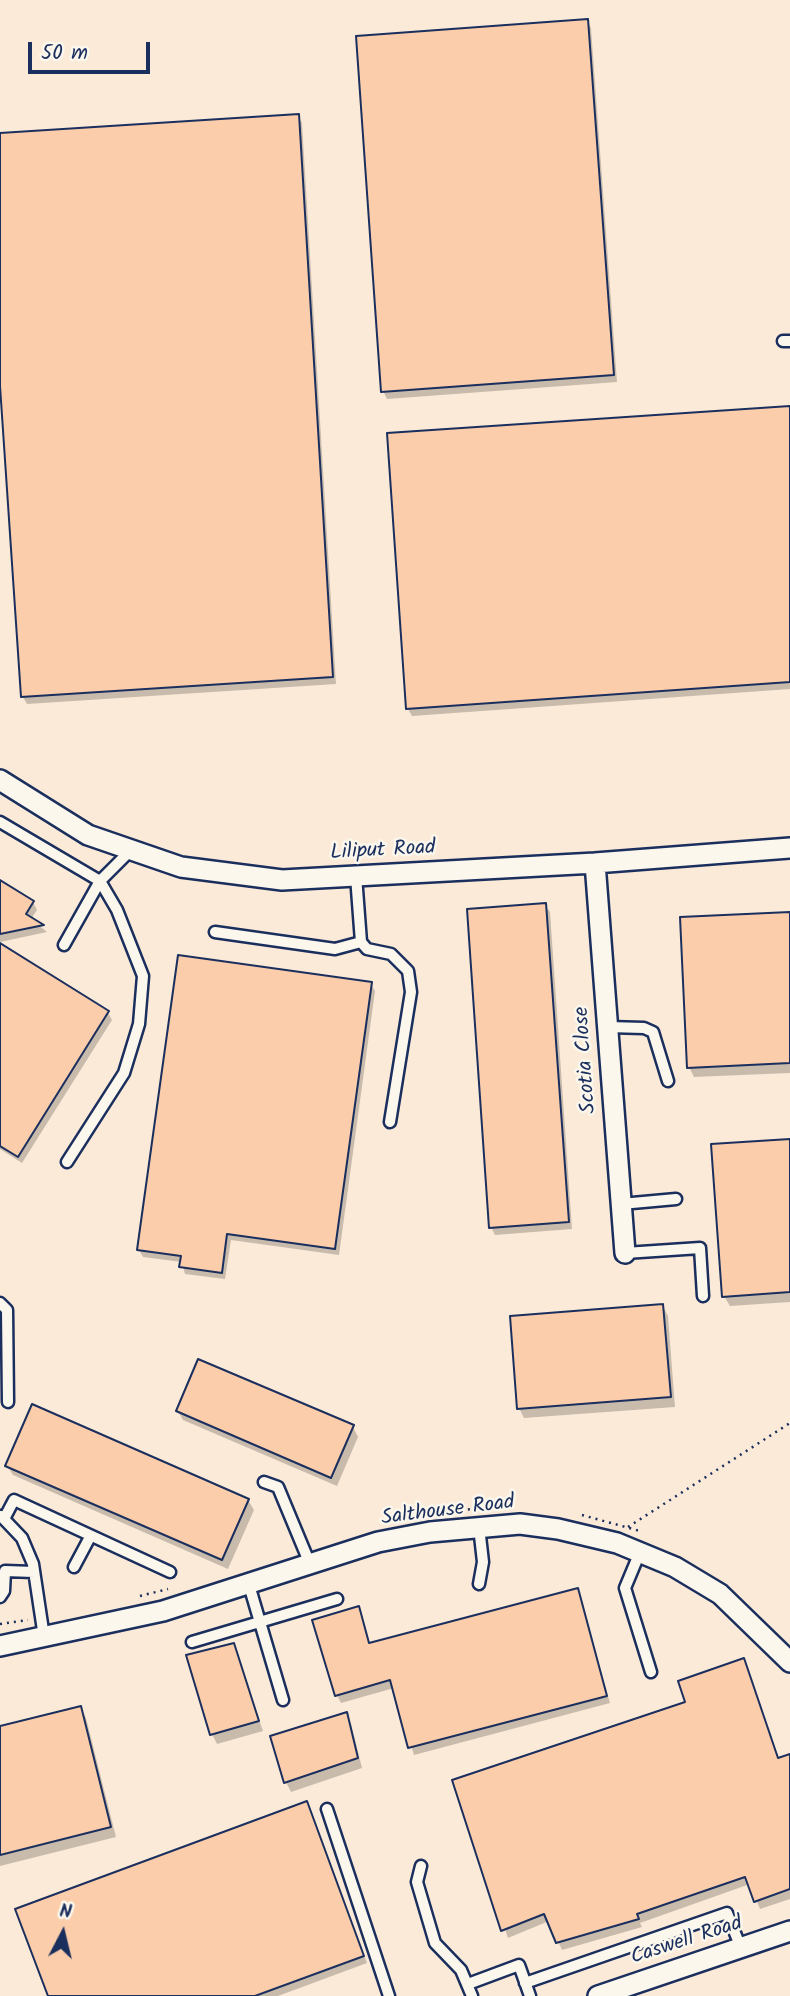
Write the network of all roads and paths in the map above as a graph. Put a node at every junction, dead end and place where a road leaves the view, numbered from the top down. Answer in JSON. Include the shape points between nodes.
{"nodes":[{"id":1,"x":0,"y":780,"type":"edge"},
{"id":2,"x":0,"y":822,"type":"edge"},
{"id":3,"x":790,"y":848,"type":"edge"},
{"id":4,"x":131,"y":849,"type":"junction"},
{"id":5,"x":595,"y":863,"type":"junction"},
{"id":6,"x":356,"y":876,"type":"junction"},
{"id":7,"x":100,"y":881,"type":"junction"},
{"id":8,"x":215,"y":932,"type":"dead end"},
{"id":9,"x":361,"y":942,"type":"junction"},
{"id":10,"x":64,"y":945,"type":"dead end"},
{"id":11,"x":608,"y":1027,"type":"junction"},
{"id":12,"x":667,"y":1081,"type":"dead end"},
{"id":13,"x":390,"y":1122,"type":"dead end"},
{"id":14,"x":67,"y":1162,"type":"dead end"},
{"id":15,"x":676,"y":1199,"type":"dead end"},
{"id":16,"x":621,"y":1204,"type":"junction"},
{"id":17,"x":625,"y":1253,"type":"joint"},
{"id":18,"x":703,"y":1296,"type":"dead end"},
{"id":19,"x":0,"y":1303,"type":"edge"},
{"id":20,"x":8,"y":1402,"type":"dead end"},
{"id":21,"x":790,"y":1423,"type":"edge"},
{"id":22,"x":264,"y":1482,"type":"dead end"},
{"id":23,"x":2,"y":1517,"type":"edge"},
{"id":24,"x":479,"y":1526,"type":"junction"},
{"id":25,"x":628,"y":1526,"type":"dead end"},
{"id":26,"x":90,"y":1537,"type":"junction"},
{"id":27,"x":640,"y":1552,"type":"junction"},
{"id":28,"x":310,"y":1564,"type":"junction"},
{"id":29,"x":74,"y":1567,"type":"dead end"},
{"id":30,"x":34,"y":1572,"type":"junction"},
{"id":31,"x":170,"y":1572,"type":"dead end"},
{"id":32,"x":479,"y":1584,"type":"dead end"},
{"id":33,"x":249,"y":1585,"type":"junction"},
{"id":34,"x":0,"y":1597,"type":"edge"},
{"id":35,"x":337,"y":1599,"type":"dead end"},
{"id":36,"x":260,"y":1623,"type":"junction"},
{"id":37,"x":44,"y":1637,"type":"junction"},
{"id":38,"x":192,"y":1642,"type":"dead end"},
{"id":39,"x":0,"y":1646,"type":"edge"},
{"id":40,"x":790,"y":1662,"type":"edge"},
{"id":41,"x":651,"y":1672,"type":"dead end"},
{"id":42,"x":283,"y":1700,"type":"dead end"},
{"id":43,"x":327,"y":1809,"type":"dead end"},
{"id":44,"x":421,"y":1866,"type":"dead end"},
{"id":45,"x":790,"y":1931,"type":"edge"},
{"id":46,"x":741,"y":1948,"type":"junction"},
{"id":47,"x":525,"y":1983,"type":"junction"},
{"id":48,"x":468,"y":1984,"type":"junction"},
{"id":49,"x":389,"y":1996,"type":"edge"},
{"id":50,"x":472,"y":1996,"type":"edge"},
{"id":51,"x":530,"y":1996,"type":"edge"},
{"id":52,"x":597,"y":1996,"type":"edge"}],
"edges":[{"from":1,"to":4,"type":"street","name":"Liliput Road","via":[[88,835]]},
{"from":2,"to":7,"type":"lane"},
{"from":3,"to":5,"type":"street","name":"Liliput Road"},
{"from":4,"to":6,"type":"street","name":"Liliput Road","via":[[181,867],[282,880]]},
{"from":4,"to":7,"type":"lane"},
{"from":5,"to":6,"type":"street","name":"Liliput Road"},
{"from":5,"to":11,"type":"street","name":"Scotia Close"},
{"from":6,"to":9,"type":"lane"},
{"from":7,"to":10,"type":"lane"},
{"from":7,"to":14,"type":"lane","via":[[117,910],[143,976],[139,1024],[124,1073]]},
{"from":8,"to":9,"type":"lane","via":[[335,949]]},
{"from":9,"to":13,"type":"lane","via":[[367,949],[391,954],[408,971],[410,1009]]},
{"from":11,"to":12,"type":"lane","via":[[653,1031]]},
{"from":11,"to":16,"type":"street","name":"Scotia Close"},
{"from":15,"to":16,"type":"lane"},
{"from":16,"to":17,"type":"street","name":"Scotia Close"},
{"from":17,"to":18,"type":"lane","via":[[700,1248]]},
{"from":19,"to":20,"type":"lane","via":[[7,1310]]},
{"from":21,"to":25,"type":"path"},
{"from":22,"to":28,"type":"lane","via":[[278,1487]]},
{"from":23,"to":26,"type":"lane","via":[[15,1500]]},
{"from":23,"to":30,"type":"lane","via":[[22,1538]]},
{"from":24,"to":27,"type":"street","name":"Salthouse Road","via":[[520,1524],[558,1529]]},
{"from":24,"to":28,"type":"street","name":"Salthouse Road","via":[[378,1542]]},
{"from":24,"to":32,"type":"lane","via":[[483,1562]]},
{"from":26,"to":29,"type":"lane"},
{"from":26,"to":31,"type":"lane"},
{"from":27,"to":40,"type":"street","name":"Salthouse Road","via":[[720,1594]]},
{"from":27,"to":41,"type":"lane","via":[[625,1588]]},
{"from":28,"to":33,"type":"street","name":"Salthouse Road"},
{"from":30,"to":34,"type":"lane","via":[[5,1571],[5,1591]]},
{"from":30,"to":37,"type":"lane"},
{"from":33,"to":36,"type":"lane"},
{"from":33,"to":37,"type":"street","name":"Salthouse Road","via":[[163,1611]]},
{"from":35,"to":36,"type":"lane"},
{"from":36,"to":38,"type":"lane"},
{"from":36,"to":42,"type":"lane"},
{"from":37,"to":39,"type":"street","name":"Salthouse Road"},
{"from":43,"to":49,"type":"lane"},
{"from":44,"to":48,"type":"lane","via":[[417,1882],[435,1943]]},
{"from":45,"to":46,"type":"street","name":"Caswell Road"},
{"from":46,"to":47,"type":"lane","via":[[727,1913]]},
{"from":46,"to":52,"type":"street","name":"Caswell Road"},
{"from":47,"to":48,"type":"lane","via":[[519,1965]]},
{"from":47,"to":51,"type":"lane"},
{"from":48,"to":50,"type":"lane"}]}
